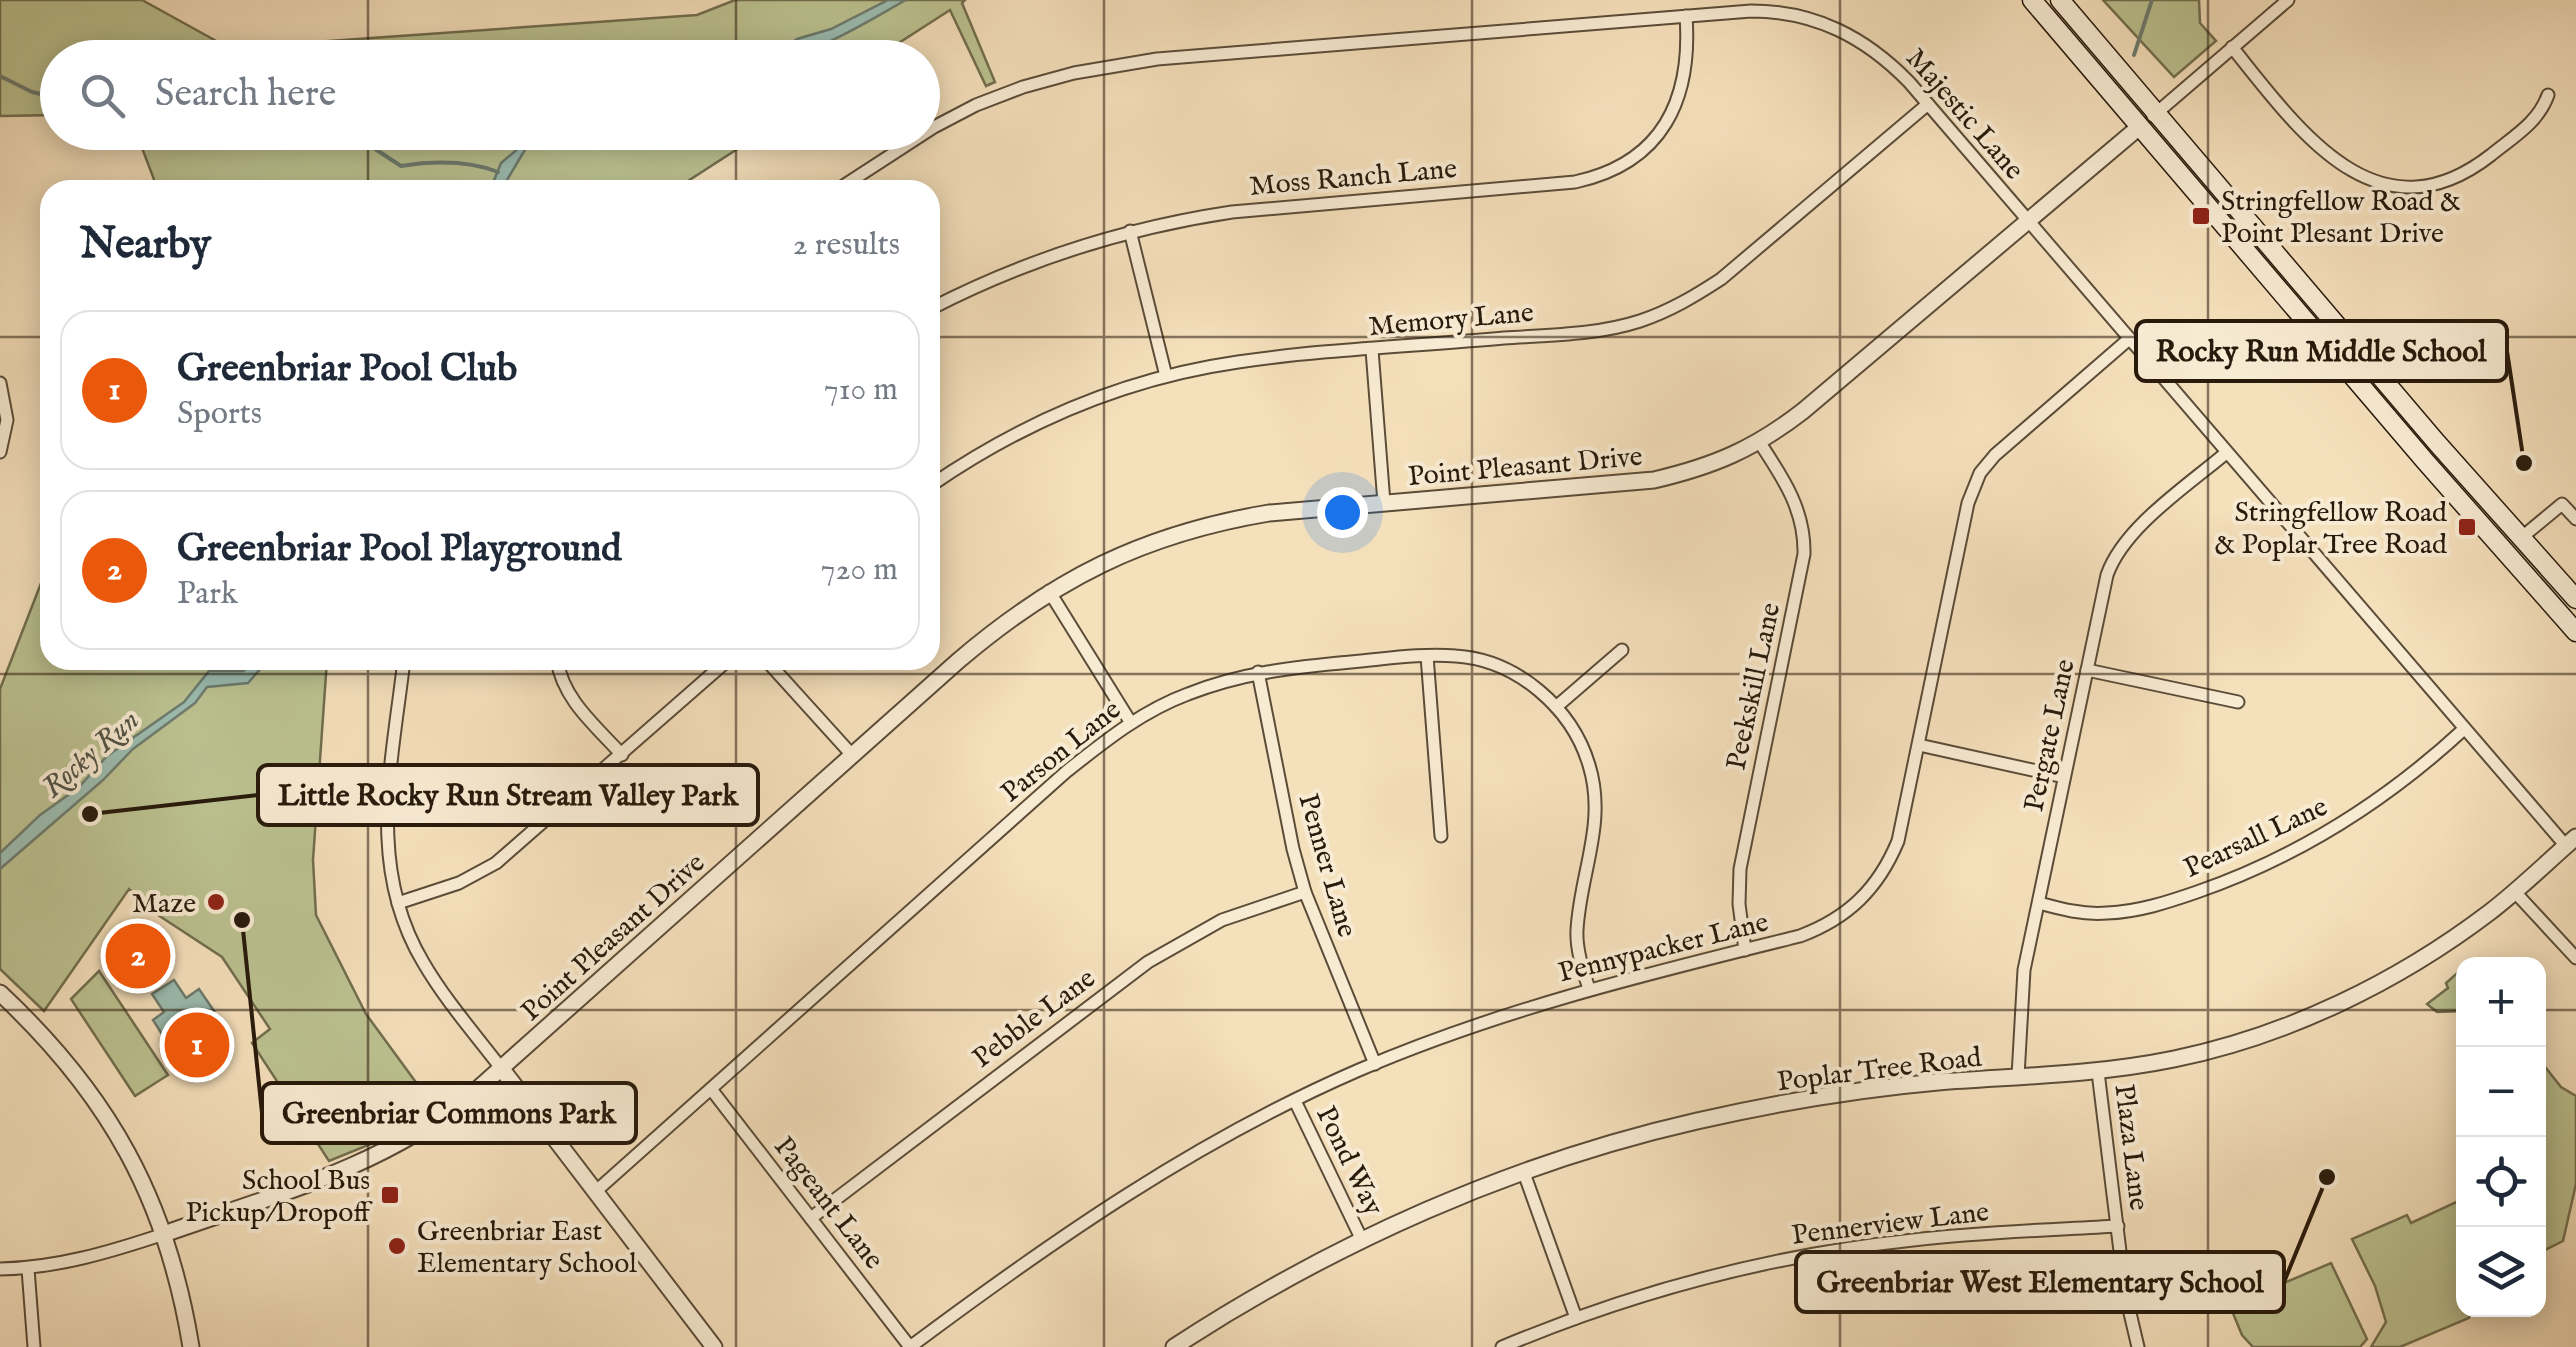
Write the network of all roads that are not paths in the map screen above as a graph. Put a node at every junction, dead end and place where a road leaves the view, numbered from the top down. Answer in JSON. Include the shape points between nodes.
{"nodes":[{"id":1,"x":2032,"y":0,"type":"edge"},
{"id":2,"x":2060,"y":0,"type":"edge"},
{"id":3,"x":2288,"y":0,"type":"edge"},
{"id":4,"x":1686,"y":16,"type":"junction"},
{"id":5,"x":2232,"y":47,"type":"junction"},
{"id":6,"x":2548,"y":95,"type":"dead end"},
{"id":7,"x":1928,"y":104,"type":"junction"},
{"id":8,"x":2156,"y":114,"type":"junction"},
{"id":9,"x":940,"y":124,"type":"edge"},
{"id":10,"x":2138,"y":128,"type":"junction"},
{"id":11,"x":898,"y":150,"type":"edge"},
{"id":12,"x":852,"y":180,"type":"edge"},
{"id":13,"x":2028,"y":221,"type":"junction"},
{"id":14,"x":1130,"y":231,"type":"junction"},
{"id":15,"x":940,"y":304,"type":"edge"},
{"id":16,"x":2129,"y":339,"type":"junction"},
{"id":17,"x":1372,"y":350,"type":"junction"},
{"id":18,"x":1166,"y":376,"type":"junction"},
{"id":19,"x":0,"y":383,"type":"edge"},
{"id":20,"x":1760,"y":442,"type":"junction"},
{"id":21,"x":0,"y":452,"type":"edge"},
{"id":22,"x":2226,"y":454,"type":"junction"},
{"id":23,"x":940,"y":480,"type":"edge"},
{"id":24,"x":1384,"y":503,"type":"junction"},
{"id":25,"x":2576,"y":519,"type":"edge"},
{"id":26,"x":2521,"y":538,"type":"junction"},
{"id":27,"x":1049,"y":591,"type":"junction"},
{"id":28,"x":2576,"y":599,"type":"edge"},
{"id":29,"x":2576,"y":632,"type":"edge"},
{"id":30,"x":1622,"y":650,"type":"dead end"},
{"id":31,"x":1427,"y":656,"type":"junction"},
{"id":32,"x":403,"y":670,"type":"edge"},
{"id":33,"x":559,"y":670,"type":"edge"},
{"id":34,"x":717,"y":670,"type":"edge"},
{"id":35,"x":775,"y":670,"type":"edge"},
{"id":36,"x":2088,"y":670,"type":"junction"},
{"id":37,"x":1258,"y":672,"type":"junction"},
{"id":38,"x":2238,"y":702,"type":"dead end"},
{"id":39,"x":1556,"y":706,"type":"junction"},
{"id":40,"x":1131,"y":722,"type":"junction"},
{"id":41,"x":2464,"y":729,"type":"junction"},
{"id":42,"x":1919,"y":746,"type":"junction"},
{"id":43,"x":622,"y":755,"type":"junction"},
{"id":44,"x":852,"y":755,"type":"junction"},
{"id":45,"x":2064,"y":777,"type":"junction"},
{"id":46,"x":1441,"y":836,"type":"dead end"},
{"id":47,"x":2571,"y":842,"type":"edge"},
{"id":48,"x":2514,"y":890,"type":"junction"},
{"id":49,"x":1305,"y":892,"type":"junction"},
{"id":50,"x":398,"y":902,"type":"junction"},
{"id":51,"x":2039,"y":903,"type":"junction"},
{"id":52,"x":1746,"y":950,"type":"junction"},
{"id":53,"x":2576,"y":958,"type":"edge"},
{"id":54,"x":1589,"y":989,"type":"junction"},
{"id":55,"x":0,"y":993,"type":"edge"},
{"id":56,"x":1375,"y":1064,"type":"junction"},
{"id":57,"x":501,"y":1068,"type":"junction"},
{"id":58,"x":2098,"y":1072,"type":"junction"},
{"id":59,"x":2018,"y":1076,"type":"junction"},
{"id":60,"x":711,"y":1088,"type":"junction"},
{"id":61,"x":1294,"y":1101,"type":"junction"},
{"id":62,"x":1524,"y":1172,"type":"junction"},
{"id":63,"x":595,"y":1192,"type":"junction"},
{"id":64,"x":811,"y":1218,"type":"junction"},
{"id":65,"x":2118,"y":1226,"type":"junction"},
{"id":66,"x":164,"y":1234,"type":"junction"},
{"id":67,"x":1362,"y":1240,"type":"junction"},
{"id":68,"x":0,"y":1269,"type":"edge"},
{"id":69,"x":28,"y":1269,"type":"junction"},
{"id":70,"x":1576,"y":1318,"type":"junction"},
{"id":71,"x":34,"y":1347,"type":"edge"},
{"id":72,"x":190,"y":1347,"type":"edge"},
{"id":73,"x":714,"y":1347,"type":"edge"},
{"id":74,"x":910,"y":1347,"type":"edge"},
{"id":75,"x":1174,"y":1347,"type":"edge"},
{"id":76,"x":1502,"y":1347,"type":"edge"},
{"id":77,"x":2138,"y":1347,"type":"edge"}],
"edges":[{"from":1,"to":10,"type":"main road"},
{"from":2,"to":8,"type":"main road"},
{"from":3,"to":5,"type":"street","name":"Point Pleasant Drive"},
{"from":4,"to":7,"type":"street","name":"Majestic Lane","via":[[1768,11],[1824,22],[1879,53]]},
{"from":4,"to":9,"type":"street","name":"Majestic Lane","via":[[1157,59],[1022,87]]},
{"from":4,"to":14,"type":"street","name":"Moss Ranch Lane","via":[[1688,62],[1678,101],[1644,148],[1602,174],[1575,182],[1232,212]]},
{"from":5,"to":6,"type":"street","via":[[2326,155],[2390,185],[2432,184],[2472,169],[2533,122]]},
{"from":5,"to":8,"type":"street","name":"Point Pleasant Drive"},
{"from":7,"to":13,"type":"street","name":"Majestic Lane"},
{"from":7,"to":17,"type":"street","name":"Memory Lane","via":[[1721,279],[1675,307],[1593,331]]},
{"from":8,"to":10,"type":"street","name":"Point Pleasant Drive"},
{"from":8,"to":26,"type":"main road"},
{"from":10,"to":13,"type":"street","name":"Point Pleasant Drive"},
{"from":10,"to":29,"type":"main road"},
{"from":11,"to":12,"type":"street","name":"Majestic Lane"},
{"from":13,"to":16,"type":"street","name":"Majestic Lane"},
{"from":13,"to":20,"type":"street","name":"Point Pleasant Drive"},
{"from":14,"to":15,"type":"street","name":"Moss Ranch Lane","via":[[1029,263]]},
{"from":14,"to":18,"type":"street"},
{"from":16,"to":22,"type":"street","name":"Majestic Lane"},
{"from":16,"to":42,"type":"street","name":"Pennypacker Lane","via":[[1995,455],[1974,486]]},
{"from":17,"to":18,"type":"street","name":"Memory Lane"},
{"from":17,"to":24,"type":"street"},
{"from":18,"to":23,"type":"street","name":"Memory Lane","via":[[1065,410]]},
{"from":19,"to":21,"type":"street","via":[[7,420]]},
{"from":20,"to":24,"type":"street","name":"Point Pleasant Drive","via":[[1715,464],[1654,480]]},
{"from":20,"to":52,"type":"street","name":"Peekskill Lane","via":[[1799,512],[1804,554],[1740,869]]},
{"from":22,"to":36,"type":"street","name":"Pergate Lane","via":[[2116,553]]},
{"from":22,"to":41,"type":"street","name":"Majestic Lane"},
{"from":24,"to":27,"type":"street","name":"Point Pleasant Drive","via":[[1269,513],[1194,528],[1117,555]]},
{"from":25,"to":26,"type":"street","via":[[2562,504]]},
{"from":26,"to":28,"type":"main road"},
{"from":27,"to":40,"type":"street"},
{"from":27,"to":44,"type":"street","name":"Point Pleasant Drive"},
{"from":30,"to":39,"type":"street"},
{"from":31,"to":37,"type":"street","name":"Parson Lane"},
{"from":31,"to":39,"type":"street","name":"Parson Lane","via":[[1497,666]]},
{"from":31,"to":46,"type":"street"},
{"from":32,"to":50,"type":"street","via":[[386,819]]},
{"from":33,"to":43,"type":"street","via":[[574,703]]},
{"from":34,"to":43,"type":"street"},
{"from":35,"to":44,"type":"street"},
{"from":36,"to":38,"type":"street"},
{"from":36,"to":45,"type":"street","name":"Pergate Lane"},
{"from":37,"to":40,"type":"street","name":"Parson Lane","via":[[1186,694]]},
{"from":37,"to":49,"type":"street","name":"Penner Lane"},
{"from":39,"to":54,"type":"street","name":"Parson Lane","via":[[1584,752],[1595,790],[1595,835],[1577,928]]},
{"from":40,"to":60,"type":"street","name":"Parson Lane","via":[[1067,771]]},
{"from":41,"to":47,"type":"street","name":"Majestic Lane"},
{"from":41,"to":51,"type":"street","name":"Pearsall Lane","via":[[2358,814],[2244,874],[2122,912]]},
{"from":42,"to":45,"type":"street"},
{"from":42,"to":52,"type":"street","name":"Pennypacker Lane","via":[[1898,841],[1866,896],[1824,927]]},
{"from":43,"to":50,"type":"street","via":[[496,863]]},
{"from":44,"to":57,"type":"street","name":"Point Pleasant Drive"},
{"from":45,"to":51,"type":"street","name":"Pergate Lane"},
{"from":47,"to":48,"type":"street","name":"Poplar Tree Road"},
{"from":48,"to":53,"type":"street"},
{"from":48,"to":58,"type":"street","name":"Poplar Tree Road","via":[[2428,955],[2321,1012],[2216,1049]]},
{"from":49,"to":56,"type":"street","name":"Penner Lane"},
{"from":49,"to":64,"type":"street","name":"Pebble Lane","via":[[1222,920],[1148,962]]},
{"from":50,"to":57,"type":"street","via":[[424,966]]},
{"from":51,"to":59,"type":"street","name":"Pergate Lane","via":[[2020,996]]},
{"from":52,"to":54,"type":"street","name":"Pennypacker Lane"},
{"from":54,"to":56,"type":"street","name":"Pennypacker Lane"},
{"from":55,"to":66,"type":"street","via":[[64,1060],[113,1125]]},
{"from":56,"to":61,"type":"street","name":"Pennypacker Lane"},
{"from":57,"to":63,"type":"street"},
{"from":57,"to":66,"type":"street","name":"Point Pleasant Drive","via":[[432,1126],[376,1157]]},
{"from":58,"to":59,"type":"street","name":"Poplar Tree Road"},
{"from":58,"to":65,"type":"street","name":"Plaza Lane"},
{"from":59,"to":62,"type":"street","name":"Poplar Tree Road","via":[[1777,1105],[1637,1136]]},
{"from":60,"to":63,"type":"street","name":"Parson Lane"},
{"from":60,"to":64,"type":"street","name":"Pageant Lane"},
{"from":61,"to":67,"type":"street","name":"Pond Way"},
{"from":61,"to":74,"type":"street","name":"Pennypacker Lane","via":[[1108,1204]]},
{"from":62,"to":67,"type":"street","name":"Poplar Tree Road"},
{"from":62,"to":70,"type":"street"},
{"from":63,"to":73,"type":"street"},
{"from":64,"to":74,"type":"street","name":"Pageant Lane"},
{"from":65,"to":70,"type":"street","name":"Pennerview Lane","via":[[1958,1235],[1834,1251],[1700,1280]]},
{"from":65,"to":77,"type":"street","name":"Plaza Lane"},
{"from":66,"to":69,"type":"street","name":"Point Pleasant Drive"},
{"from":66,"to":72,"type":"street"},
{"from":67,"to":75,"type":"street","name":"Poplar Tree Road"},
{"from":68,"to":69,"type":"street","name":"Point Pleasant Drive"},
{"from":69,"to":71,"type":"street"},
{"from":70,"to":76,"type":"street","name":"Pennerview Lane"}]}
